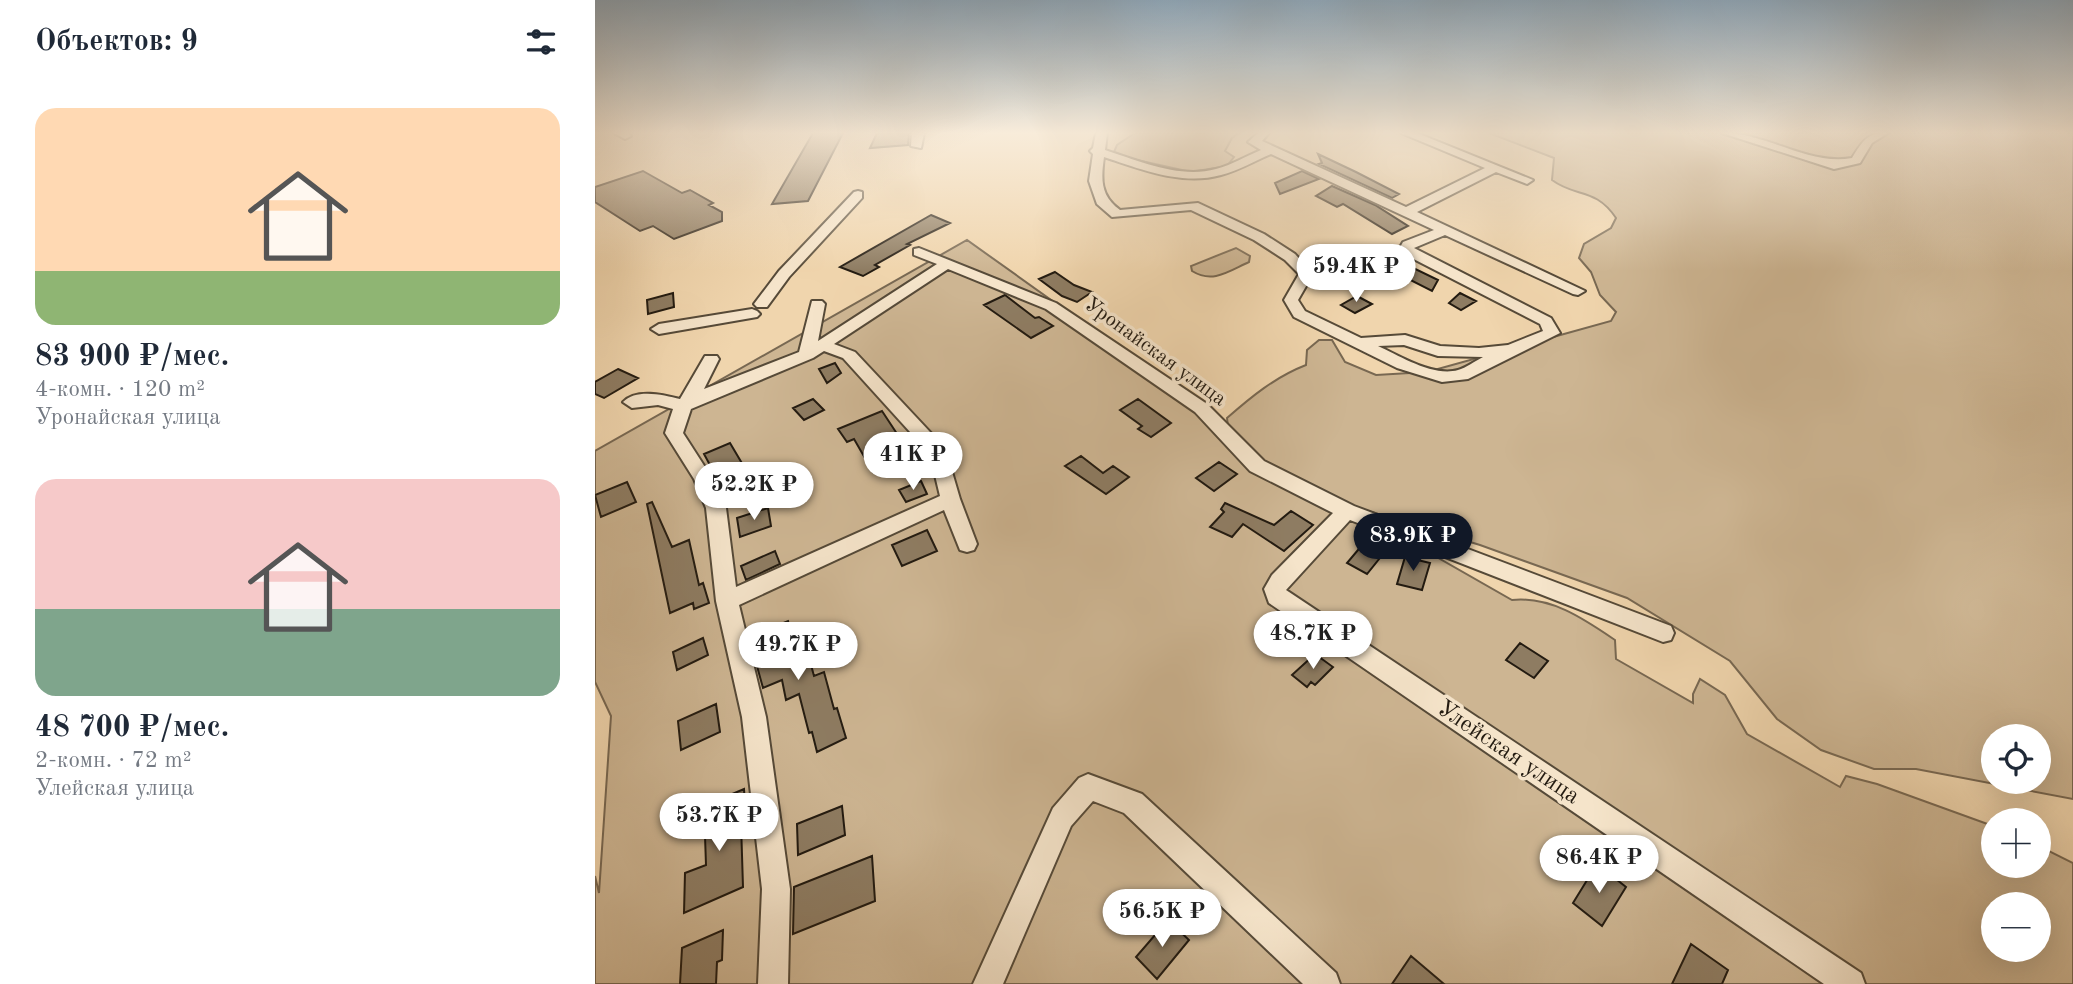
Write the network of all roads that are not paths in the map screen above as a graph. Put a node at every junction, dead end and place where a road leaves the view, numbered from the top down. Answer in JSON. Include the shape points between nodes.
{"nodes":[{"id":1,"x":1095,"y":179,"type":"edge"},
{"id":2,"x":1334,"y":179,"type":"edge"},
{"id":3,"x":1472,"y":179,"type":"edge"},
{"id":4,"x":858,"y":195,"type":"dead end"},
{"id":5,"x":1407,"y":212,"type":"junction"},
{"id":6,"x":1447,"y":229,"type":"junction"},
{"id":7,"x":919,"y":251,"type":"dead end"},
{"id":8,"x":948,"y":263,"type":"junction"},
{"id":9,"x":1578,"y":291,"type":"dead end"},
{"id":10,"x":817,"y":304,"type":"dead end"},
{"id":11,"x":659,"y":329,"type":"dead end"},
{"id":12,"x":1359,"y":341,"type":"junction"},
{"id":13,"x":1511,"y":349,"type":"junction"},
{"id":14,"x":814,"y":350,"type":"junction"},
{"id":15,"x":711,"y":359,"type":"dead end"},
{"id":16,"x":632,"y":402,"type":"dead end"},
{"id":17,"x":683,"y":406,"type":"junction"},
{"id":18,"x":950,"y":499,"type":"junction"},
{"id":19,"x":1347,"y":511,"type":"junction"},
{"id":20,"x":967,"y":544,"type":"dead end"},
{"id":21,"x":727,"y":601,"type":"junction"},
{"id":22,"x":1664,"y":633,"type":"dead end"},
{"id":23,"x":773,"y":984,"type":"edge"},
{"id":24,"x":988,"y":984,"type":"edge"},
{"id":25,"x":1325,"y":984,"type":"edge"},
{"id":26,"x":1850,"y":984,"type":"edge"}],
"edges":[{"from":1,"to":12,"type":"street","via":[[1103,204],[1117,215],[1193,206],[1259,237],[1306,274],[1291,300],[1299,314]]},
{"from":2,"to":5,"type":"street"},
{"from":3,"to":5,"type":"street"},
{"from":4,"to":11,"type":"street","via":[[757,309]]},
{"from":5,"to":6,"type":"street"},
{"from":6,"to":9,"type":"street"},
{"from":6,"to":13,"type":"street","via":[[1408,245],[1405,251],[1546,321],[1552,333]]},
{"from":7,"to":8,"type":"street","name":"Уронайская улица"},
{"from":8,"to":14,"type":"street"},
{"from":8,"to":19,"type":"street","name":"Уронайская улица","via":[[1051,306],[1201,408],[1257,466]]},
{"from":10,"to":14,"type":"street"},
{"from":12,"to":13,"type":"street","via":[[1405,340],[1438,351]]},
{"from":12,"to":13,"type":"street","via":[[1403,364],[1442,377],[1462,375]]},
{"from":14,"to":17,"type":"street"},
{"from":14,"to":18,"type":"street","via":[[849,355],[939,452]]},
{"from":15,"to":17,"type":"street"},
{"from":16,"to":17,"type":"street","via":[[658,400]]},
{"from":17,"to":21,"type":"street","via":[[674,433],[703,478],[716,509]]},
{"from":18,"to":20,"type":"street"},
{"from":18,"to":21,"type":"street"},
{"from":19,"to":22,"type":"street","name":"Уронайская улица"},
{"from":19,"to":26,"type":"street","name":"Улейская улица","via":[[1275,589],[1277,597]]},
{"from":21,"to":23,"type":"street","via":[[754,717],[776,889]]},
{"from":24,"to":25,"type":"street","via":[[1062,817],[1088,788],[1133,803]]}]}
